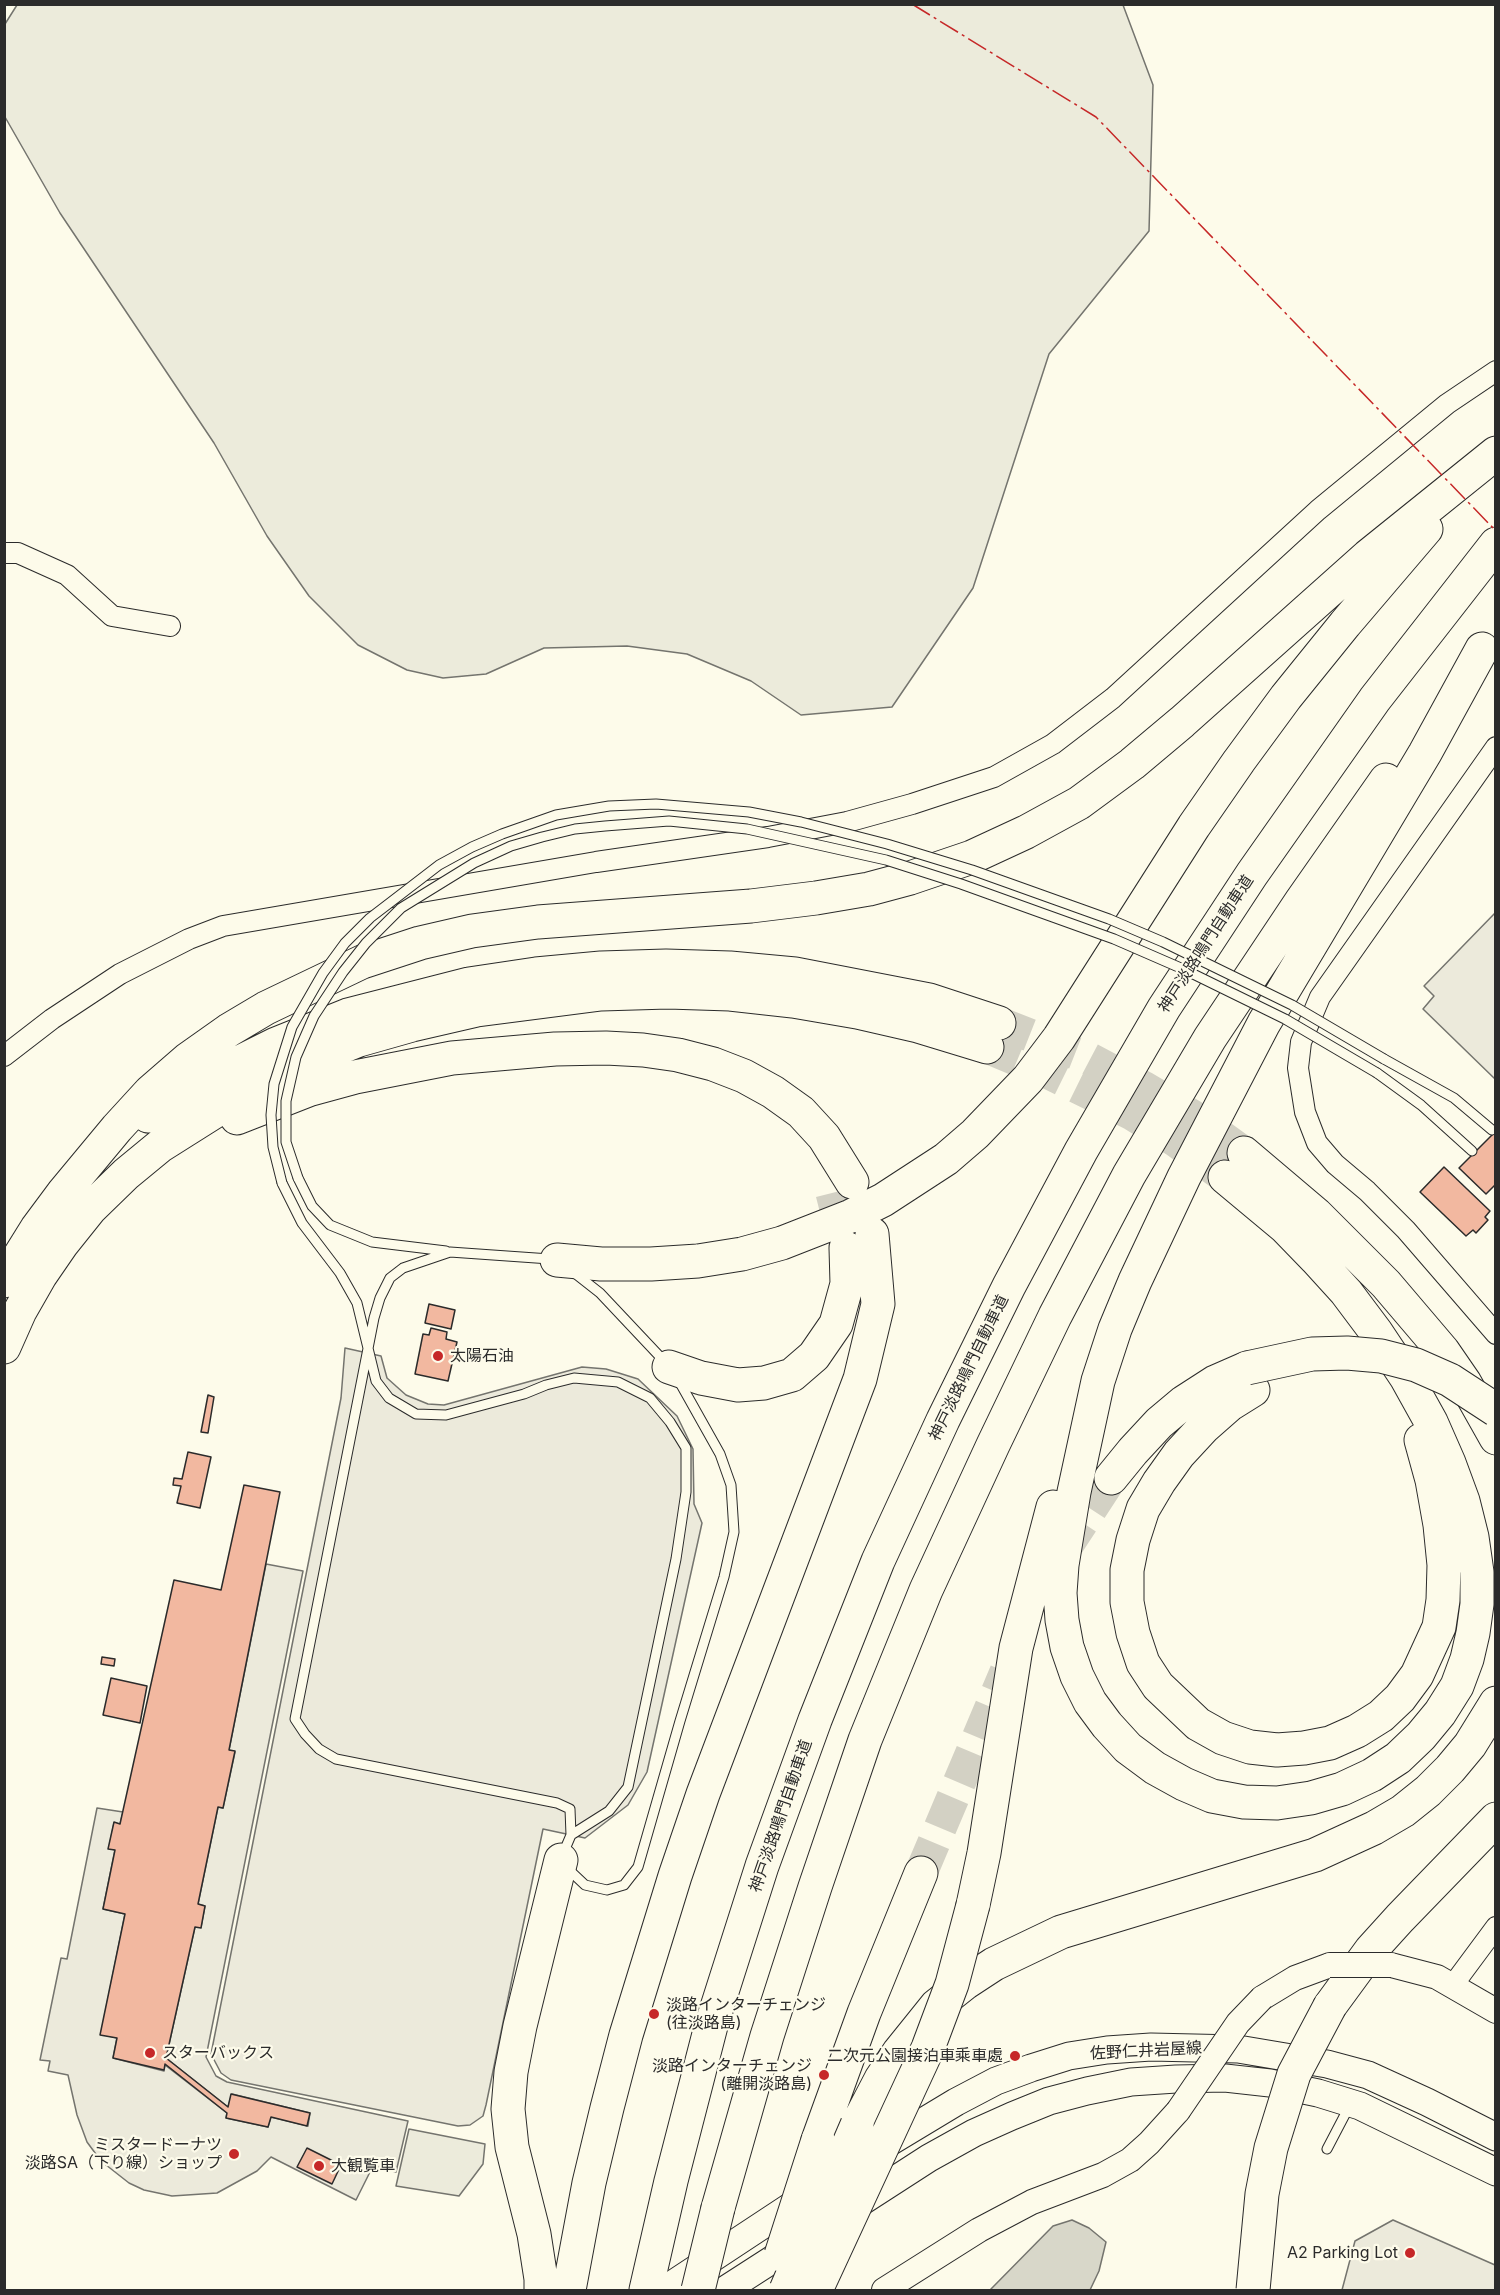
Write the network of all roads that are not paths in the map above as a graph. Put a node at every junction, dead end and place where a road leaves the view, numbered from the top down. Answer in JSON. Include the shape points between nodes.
{"nodes":[{"id":1,"x":1496,"y":371,"type":"edge"},
{"id":2,"x":1492,"y":456,"type":"edge"},
{"id":3,"x":1496,"y":544,"type":"edge"},
{"id":4,"x":4,"y":552,"type":"edge"},
{"id":5,"x":170,"y":626,"type":"dead end"},
{"id":6,"x":1489,"y":640,"type":"edge"},
{"id":7,"x":1496,"y":747,"type":"edge"},
{"id":8,"x":4,"y":1056,"type":"edge"},
{"id":9,"x":1492,"y":1130,"type":"dead end"},
{"id":10,"x":1472,"y":1151,"type":"dead end"},
{"id":11,"x":90,"y":1161,"type":"junction"},
{"id":12,"x":126,"y":1174,"type":"junction"},
{"id":13,"x":842,"y":1188,"type":"tunnel mouth"},
{"id":14,"x":450,"y":1252,"type":"junction"},
{"id":15,"x":557,"y":1260,"type":"junction"},
{"id":16,"x":4,"y":1281,"type":"edge"},
{"id":17,"x":1376,"y":1332,"type":"junction"},
{"id":18,"x":1496,"y":1334,"type":"edge"},
{"id":19,"x":4,"y":1347,"type":"edge"},
{"id":20,"x":368,"y":1353,"type":"junction"},
{"id":21,"x":669,"y":1366,"type":"junction"},
{"id":22,"x":1250,"y":1379,"type":"junction"},
{"id":23,"x":1098,"y":1381,"type":"junction"},
{"id":24,"x":1496,"y":1410,"type":"edge"},
{"id":25,"x":1496,"y":1438,"type":"edge"},
{"id":26,"x":1111,"y":1478,"type":"tunnel mouth"},
{"id":27,"x":1496,"y":1704,"type":"edge"},
{"id":28,"x":1496,"y":1819,"type":"edge"},
{"id":29,"x":566,"y":1848,"type":"junction"},
{"id":30,"x":921,"y":1873,"type":"tunnel mouth"},
{"id":31,"x":1496,"y":1927,"type":"edge"},
{"id":32,"x":1453,"y":1985,"type":"junction"},
{"id":33,"x":1496,"y":2011,"type":"edge"},
{"id":34,"x":1352,"y":2103,"type":"junction"},
{"id":35,"x":1496,"y":2137,"type":"edge"},
{"id":36,"x":1327,"y":2149,"type":"dead end"},
{"id":37,"x":1496,"y":2172,"type":"edge"},
{"id":38,"x":541,"y":2290,"type":"edge"},
{"id":39,"x":569,"y":2290,"type":"edge"},
{"id":40,"x":646,"y":2290,"type":"edge"},
{"id":41,"x":664,"y":2290,"type":"edge"},
{"id":42,"x":698,"y":2290,"type":"edge"},
{"id":43,"x":725,"y":2290,"type":"edge"},
{"id":44,"x":770,"y":2290,"type":"edge"},
{"id":45,"x":786,"y":2290,"type":"edge"},
{"id":46,"x":816,"y":2290,"type":"edge"},
{"id":47,"x":884,"y":2290,"type":"edge"},
{"id":48,"x":1253,"y":2290,"type":"edge"}],
"edges":[{"from":1,"to":8,"type":"street","via":[[1447,404],[1318,510],[1113,698],[1053,744],[994,777],[847,822],[780,835],[596,862],[223,926],[120,974]]},
{"from":2,"to":11,"type":"highway","via":[[1368,556],[1132,764],[1079,803],[1026,832],[972,857],[869,889],[751,906],[538,922],[472,931],[362,962],[229,1029],[150,1092]]},
{"from":2,"to":15,"type":"highway","via":[[1406,550],[1286,698],[1194,826],[1059,1038],[1028,1079],[946,1159],[883,1200],[818,1230],[742,1254],[675,1263]]},
{"from":3,"to":40,"type":"highway","name":"神戸淡路鳴門自動車道","via":[[1375,699],[1164,1008],[1081,1151],[948,1409],[878,1562],[762,1866],[711,2026]]},
{"from":4,"to":5,"type":"street","via":[[18,553],[67,575],[112,616]]},
{"from":6,"to":23,"type":"highway","via":[[1264,1023],[1135,1281]]},
{"from":6,"to":42,"type":"highway","bridge":true,"via":[[1302,900],[1210,1038],[1129,1175],[1050,1327],[926,1590],[866,1740],[767,2036]]},
{"from":7,"to":18,"type":"street","via":[[1320,997],[1301,1042],[1298,1068],[1305,1112],[1317,1143],[1406,1230]]},
{"from":9,"to":20,"type":"lane","bridge":true,"via":[[1454,1098],[1292,1005],[1109,919],[972,870],[876,841],[759,814],[676,805],[609,806],[556,815],[502,834],[439,865],[370,918],[323,973],[292,1027],[274,1084],[273,1147],[282,1183],[302,1223],[357,1303]]},
{"from":10,"to":14,"type":"lane","bridge":true,"via":[[1377,1072],[1285,1019],[1114,939],[886,860],[747,829],[669,821],[605,825],[511,846],[474,862],[401,908],[343,972],[314,1016],[296,1057],[286,1101],[286,1142],[312,1206],[330,1225],[372,1242]]},
{"from":11,"to":12,"type":"highway","via":[[154,1112],[276,1044],[348,1015],[410,998],[536,974],[666,966],[795,974],[929,1000],[993,1035],[730,994],[601,994],[477,1010],[359,1040],[307,1061],[201,1118]]},
{"from":11,"to":16,"type":"highway","via":[[37,1228]]},
{"from":12,"to":13,"type":"highway","via":[[209,1129],[311,1089],[355,1077],[503,1052],[606,1048],[678,1055],[713,1064],[773,1092],[801,1112],[824,1137]]},
{"from":12,"to":19,"type":"highway","via":[[62,1244],[20,1311]]},
{"from":14,"to":15,"type":"lane"},
{"from":14,"to":20,"type":"lane","via":[[403,1268],[390,1278],[380,1298]]},
{"from":15,"to":21,"type":"lane","via":[[600,1293]]},
{"from":17,"to":22,"type":"highway","via":[[1418,1429],[1432,1480],[1444,1565],[1439,1627],[1417,1675],[1381,1716],[1339,1739],[1304,1748],[1250,1747],[1198,1724],[1158,1686],[1143,1663],[1127,1602],[1127,1570],[1143,1509],[1179,1454]]},
{"from":17,"to":23,"type":"highway","via":[[1431,1422],[1463,1501],[1477,1572],[1473,1633],[1457,1686],[1421,1736],[1372,1775],[1311,1798],[1244,1802],[1212,1796],[1184,1784],[1128,1748],[1090,1702],[1067,1647],[1060,1593],[1065,1539]]},
{"from":17,"to":25,"type":"highway","via":[[1346,1292],[1277,1220],[1234,1165],[1338,1235],[1416,1318],[1465,1383]]},
{"from":20,"to":29,"type":"lane","via":[[295,1719],[319,1749],[336,1759],[557,1803],[570,1809]]},
{"from":20,"to":29,"type":"lane","via":[[376,1381],[389,1398],[416,1414],[446,1414],[574,1378],[618,1382],[650,1398],[686,1448],[686,1492],[676,1559],[628,1787],[609,1811]]},
{"from":21,"to":29,"type":"lane","via":[[720,1454],[730,1485],[734,1532],[638,1868],[624,1885],[607,1890],[585,1886],[573,1875]]},
{"from":21,"to":39,"type":"highway","via":[[701,1378],[738,1385],[792,1375],[814,1356],[836,1324],[859,1241],[878,1304],[860,1379],[675,1876],[607,2108]]},
{"from":22,"to":24,"type":"highway","bridge":true,"via":[[1275,1378],[1329,1363],[1385,1363],[1450,1380]]},
{"from":22,"to":26,"type":"highway","via":[[1215,1382],[1184,1402],[1159,1423]]},
{"from":23,"to":46,"type":"highway","bridge":true,"via":[[1057,1494],[1016,1648],[984,1853],[952,1984],[928,2048]]},
{"from":27,"to":45,"type":"highway","bridge":true,"via":[[1450,1769],[1403,1811],[1374,1828],[1315,1855],[1061,1932],[974,1976],[936,2006],[881,2079]]},
{"from":28,"to":48,"type":"highway","bridge":true,"via":[[1371,1950],[1330,2006],[1294,2074],[1271,2148],[1262,2194]]},
{"from":29,"to":38,"type":"highway","via":[[520,2026],[508,2109],[512,2147],[534,2234]]},
{"from":30,"to":44,"type":"highway","bridge":true,"via":[[818,2140]]},
{"from":31,"to":32,"type":"street"},
{"from":32,"to":33,"type":"street"},
{"from":32,"to":47,"type":"street","bridge":true,"via":[[1391,1965],[1330,1965],[1294,1978],[1262,1998],[1238,2023],[1178,2111],[1130,2160],[1103,2175],[1032,2202],[979,2230]]},
{"from":34,"to":36,"type":"lane"},
{"from":34,"to":37,"type":"main road","name":"佐野仁井岩屋線"},
{"from":34,"to":43,"type":"main road","name":"佐野仁井岩屋線","via":[[1318,2092],[1225,2078],[1131,2082],[1049,2102],[974,2133],[929,2158]]},
{"from":35,"to":41,"type":"main road","name":"佐野仁井岩屋線","via":[[1368,2075],[1282,2054],[1195,2047],[1107,2050],[1069,2056],[996,2081],[917,2124]]}]}
